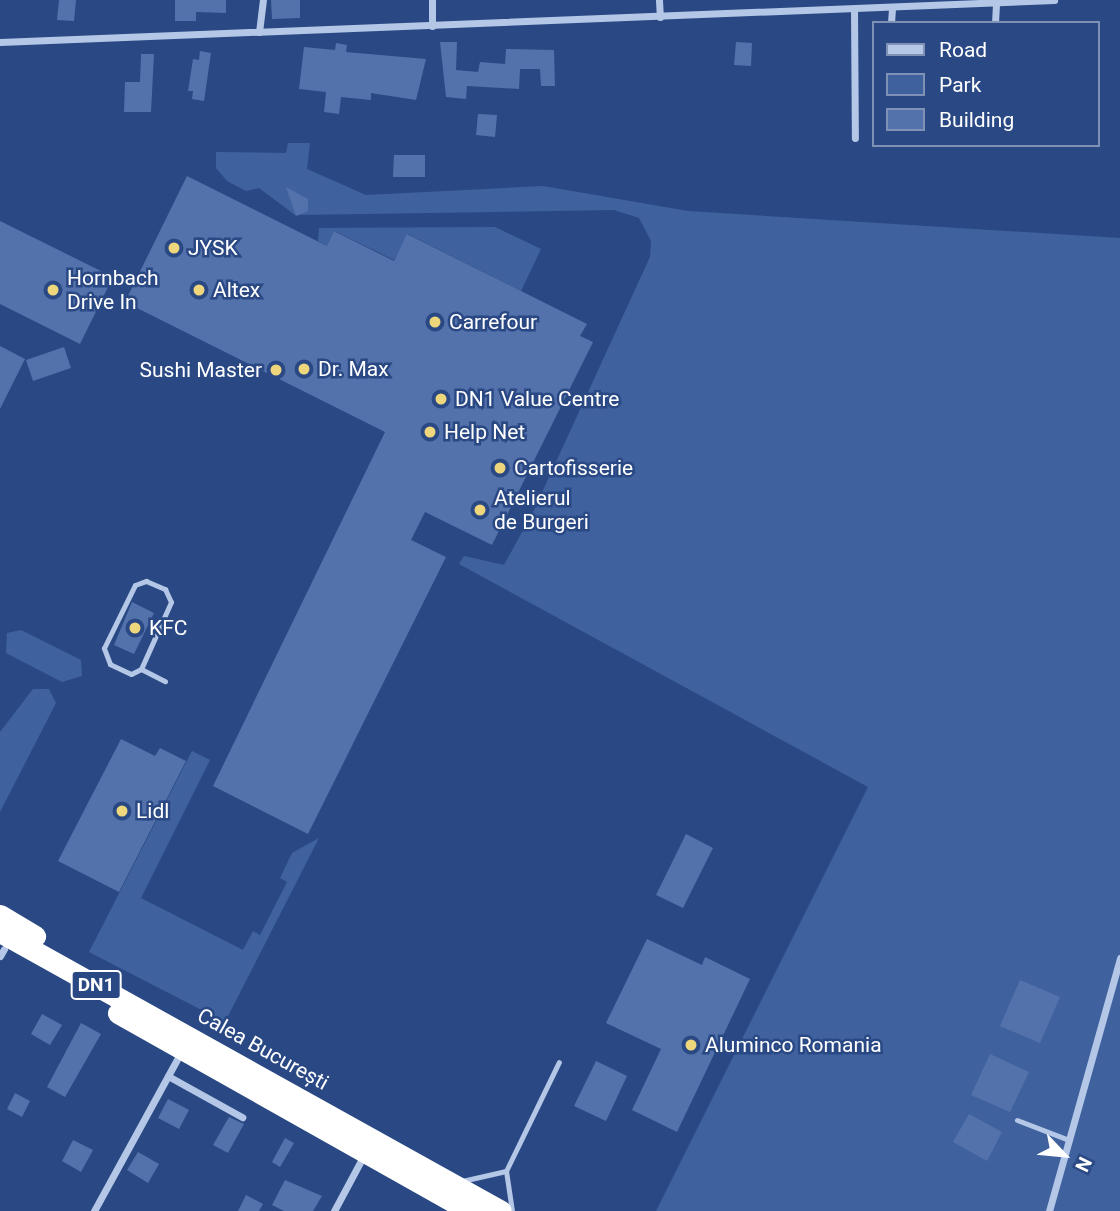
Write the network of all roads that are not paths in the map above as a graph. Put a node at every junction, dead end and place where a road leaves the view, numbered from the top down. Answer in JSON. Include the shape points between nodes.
{"nodes":[{"id":1,"x":263,"y":0,"type":"edge"},
{"id":2,"x":432,"y":0,"type":"edge"},
{"id":3,"x":659,"y":0,"type":"edge"},
{"id":4,"x":1055,"y":0,"type":"edge"},
{"id":5,"x":996,"y":3,"type":"junction"},
{"id":6,"x":898,"y":5,"type":"edge"},
{"id":7,"x":854,"y":9,"type":"junction"},
{"id":8,"x":660,"y":17,"type":"junction"},
{"id":9,"x":995,"y":21,"type":"edge"},
{"id":10,"x":432,"y":26,"type":"junction"},
{"id":11,"x":259,"y":32,"type":"junction"},
{"id":12,"x":0,"y":42,"type":"edge"},
{"id":13,"x":855,"y":138,"type":"dead end"},
{"id":14,"x":141,"y":669,"type":"junction"},
{"id":15,"x":165,"y":681,"type":"dead end"},
{"id":16,"x":0,"y":915,"type":"edge"},
{"id":17,"x":1,"y":946,"type":"edge"},
{"id":18,"x":1120,"y":958,"type":"edge"},
{"id":19,"x":188,"y":1044,"type":"junction"},
{"id":20,"x":559,"y":1062,"type":"dead end"},
{"id":21,"x":168,"y":1076,"type":"junction"},
{"id":22,"x":243,"y":1116,"type":"dead end"},
{"id":23,"x":1017,"y":1120,"type":"dead end"},
{"id":24,"x":1069,"y":1140,"type":"junction"},
{"id":25,"x":366,"y":1153,"type":"junction"},
{"id":26,"x":506,"y":1171,"type":"junction"},
{"id":27,"x":448,"y":1181,"type":"junction"},
{"id":28,"x":94,"y":1211,"type":"edge"},
{"id":29,"x":334,"y":1211,"type":"edge"},
{"id":30,"x":470,"y":1211,"type":"edge"},
{"id":31,"x":500,"y":1211,"type":"edge"},
{"id":32,"x":512,"y":1211,"type":"edge"},
{"id":33,"x":1049,"y":1211,"type":"edge"}],
"edges":[{"from":1,"to":11,"type":"street"},
{"from":2,"to":10,"type":"street"},
{"from":3,"to":8,"type":"street"},
{"from":4,"to":5,"type":"street"},
{"from":5,"to":6,"type":"street"},
{"from":5,"to":9,"type":"street"},
{"from":6,"to":7,"type":"street"},
{"from":7,"to":8,"type":"street"},
{"from":7,"to":13,"type":"street"},
{"from":8,"to":10,"type":"street"},
{"from":10,"to":11,"type":"street"},
{"from":11,"to":12,"type":"street"},
{"from":14,"to":14,"type":"lane","via":[[171,602],[165,589],[146,581],[135,585],[104,648],[110,664],[131,674]]},
{"from":14,"to":15,"type":"lane"},
{"from":16,"to":19,"type":"highway","via":[[165,1014]]},
{"from":17,"to":19,"type":"highway","name":"Calea București","number":"DN1"},
{"from":18,"to":24,"type":"street"},
{"from":19,"to":21,"type":"street"},
{"from":19,"to":25,"type":"highway","name":"Calea București","number":"DN1"},
{"from":19,"to":27,"type":"highway","name":"Calea București","number":"DN1"},
{"from":20,"to":26,"type":"lane"},
{"from":21,"to":22,"type":"street"},
{"from":21,"to":28,"type":"street"},
{"from":23,"to":24,"type":"lane"},
{"from":24,"to":33,"type":"street"},
{"from":25,"to":29,"type":"street"},
{"from":25,"to":30,"type":"highway","name":"Calea București","number":"DN1"},
{"from":26,"to":27,"type":"lane"},
{"from":26,"to":32,"type":"lane"},
{"from":27,"to":31,"type":"highway","name":"Calea București","number":"DN1"}]}
